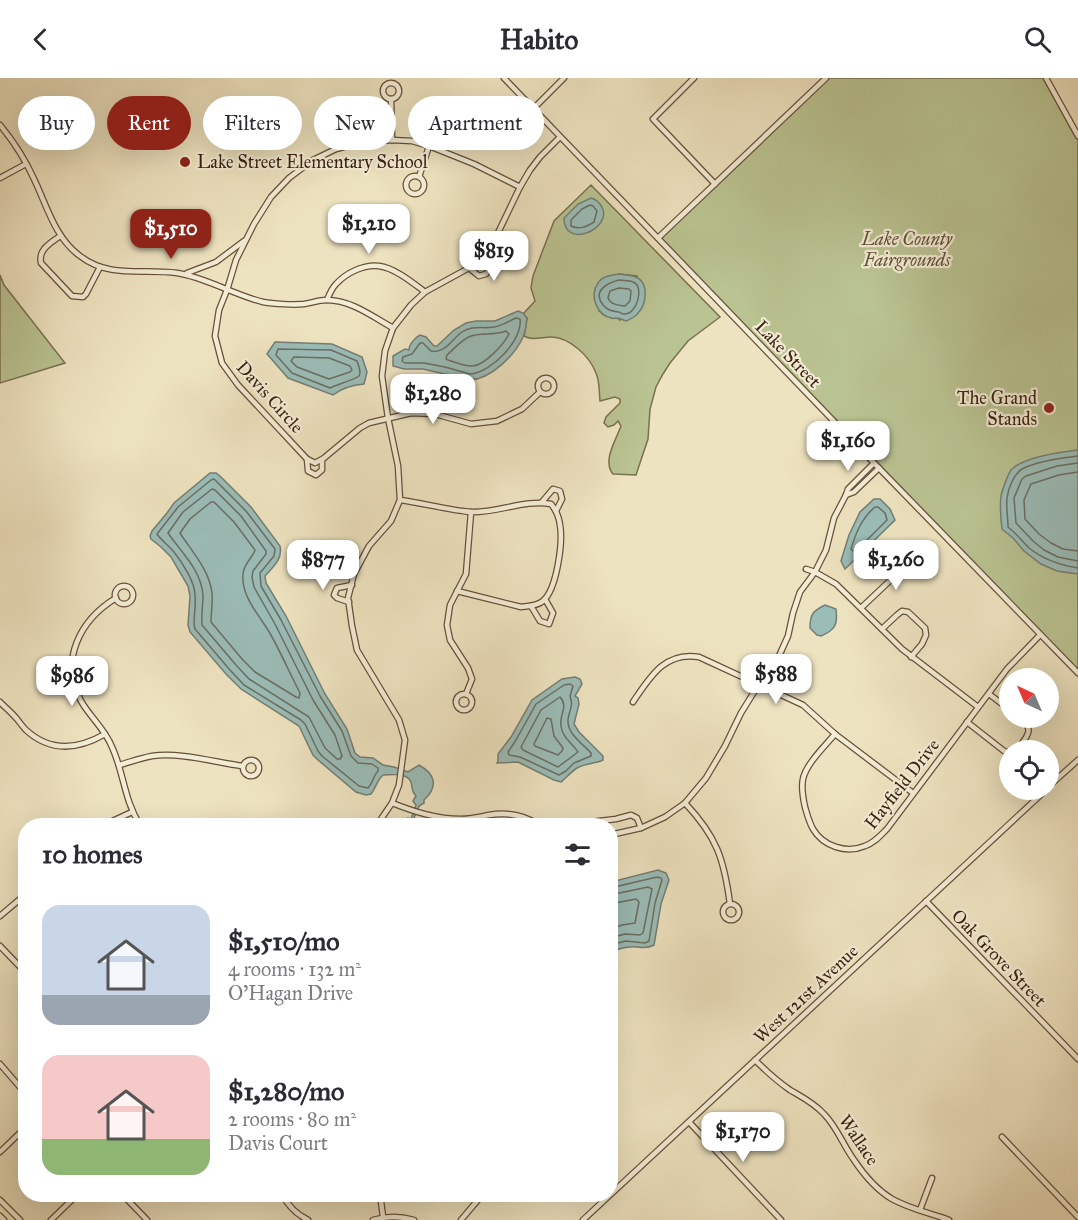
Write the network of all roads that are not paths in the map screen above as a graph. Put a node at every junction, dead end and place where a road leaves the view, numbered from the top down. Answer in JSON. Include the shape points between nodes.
{"nodes":[{"id":1,"x":504,"y":78,"type":"edge"},
{"id":2,"x":564,"y":78,"type":"edge"},
{"id":3,"x":694,"y":78,"type":"edge"},
{"id":4,"x":826,"y":78,"type":"edge"},
{"id":5,"x":1046,"y":78,"type":"edge"},
{"id":6,"x":521,"y":96,"type":"edge"},
{"id":7,"x":544,"y":99,"type":"edge"},
{"id":8,"x":544,"y":120,"type":"edge"},
{"id":9,"x":0,"y":125,"type":"edge"},
{"id":10,"x":1078,"y":136,"type":"edge"},
{"id":11,"x":560,"y":137,"type":"junction"},
{"id":12,"x":334,"y":150,"type":"edge"},
{"id":13,"x":428,"y":150,"type":"edge"},
{"id":14,"x":439,"y":150,"type":"edge"},
{"id":15,"x":26,"y":164,"type":"junction"},
{"id":16,"x":418,"y":177,"type":"dead end"},
{"id":17,"x":0,"y":178,"type":"edge"},
{"id":18,"x":715,"y":184,"type":"junction"},
{"id":19,"x":520,"y":187,"type":"junction"},
{"id":20,"x":60,"y":236,"type":"junction"},
{"id":21,"x":658,"y":238,"type":"junction"},
{"id":22,"x":246,"y":239,"type":"junction"},
{"id":23,"x":485,"y":254,"type":"junction"},
{"id":24,"x":100,"y":267,"type":"junction"},
{"id":25,"x":468,"y":267,"type":"junction"},
{"id":26,"x":186,"y":274,"type":"junction"},
{"id":27,"x":228,"y":290,"type":"junction"},
{"id":28,"x":425,"y":292,"type":"junction"},
{"id":29,"x":327,"y":300,"type":"junction"},
{"id":30,"x":393,"y":328,"type":"junction"},
{"id":31,"x":540,"y":392,"type":"dead end"},
{"id":32,"x":388,"y":418,"type":"junction"},
{"id":33,"x":307,"y":459,"type":"junction"},
{"id":34,"x":322,"y":459,"type":"junction"},
{"id":35,"x":874,"y":463,"type":"junction"},
{"id":36,"x":879,"y":468,"type":"junction"},
{"id":37,"x":846,"y":495,"type":"junction"},
{"id":38,"x":400,"y":500,"type":"junction"},
{"id":39,"x":542,"y":502,"type":"junction"},
{"id":40,"x":556,"y":511,"type":"junction"},
{"id":41,"x":471,"y":512,"type":"junction"},
{"id":42,"x":915,"y":557,"type":"dead end"},
{"id":43,"x":806,"y":569,"type":"dead end"},
{"id":44,"x":815,"y":572,"type":"junction"},
{"id":45,"x":351,"y":585,"type":"junction"},
{"id":46,"x":457,"y":591,"type":"junction"},
{"id":47,"x":116,"y":598,"type":"dead end"},
{"id":48,"x":545,"y":599,"type":"junction"},
{"id":49,"x":349,"y":602,"type":"junction"},
{"id":50,"x":531,"y":606,"type":"junction"},
{"id":51,"x":861,"y":608,"type":"junction"},
{"id":52,"x":882,"y":629,"type":"junction"},
{"id":53,"x":1040,"y":635,"type":"junction"},
{"id":54,"x":911,"y":657,"type":"junction"},
{"id":55,"x":1078,"y":673,"type":"edge"},
{"id":56,"x":759,"y":684,"type":"junction"},
{"id":57,"x":466,"y":694,"type":"dead end"},
{"id":58,"x":988,"y":694,"type":"junction"},
{"id":59,"x":0,"y":702,"type":"edge"},
{"id":60,"x":633,"y":702,"type":"dead end"},
{"id":61,"x":999,"y":702,"type":"edge"},
{"id":62,"x":978,"y":707,"type":"junction"},
{"id":63,"x":967,"y":722,"type":"junction"},
{"id":64,"x":105,"y":734,"type":"junction"},
{"id":65,"x":835,"y":734,"type":"junction"},
{"id":66,"x":999,"y":747,"type":"edge"},
{"id":67,"x":1078,"y":759,"type":"edge"},
{"id":68,"x":119,"y":765,"type":"junction"},
{"id":69,"x":242,"y":766,"type":"dead end"},
{"id":70,"x":1059,"y":777,"type":"edge"},
{"id":71,"x":913,"y":793,"type":"junction"},
{"id":72,"x":1035,"y":800,"type":"edge"},
{"id":73,"x":392,"y":803,"type":"junction"},
{"id":74,"x":685,"y":803,"type":"junction"},
{"id":75,"x":132,"y":812,"type":"junction"},
{"id":76,"x":119,"y":818,"type":"edge"},
{"id":77,"x":136,"y":818,"type":"edge"},
{"id":78,"x":382,"y":818,"type":"edge"},
{"id":79,"x":444,"y":818,"type":"edge"},
{"id":80,"x":486,"y":818,"type":"edge"},
{"id":81,"x":526,"y":818,"type":"edge"},
{"id":82,"x":618,"y":818,"type":"edge"},
{"id":83,"x":641,"y":828,"type":"junction"},
{"id":84,"x":618,"y":833,"type":"edge"},
{"id":85,"x":18,"y":901,"type":"edge"},
{"id":86,"x":926,"y":901,"type":"junction"},
{"id":87,"x":730,"y":904,"type":"dead end"},
{"id":88,"x":0,"y":916,"type":"edge"},
{"id":89,"x":0,"y":946,"type":"edge"},
{"id":90,"x":18,"y":965,"type":"edge"},
{"id":91,"x":1078,"y":1059,"type":"edge"},
{"id":92,"x":755,"y":1060,"type":"junction"},
{"id":93,"x":0,"y":1064,"type":"edge"},
{"id":94,"x":18,"y":1085,"type":"edge"},
{"id":95,"x":689,"y":1122,"type":"junction"},
{"id":96,"x":18,"y":1135,"type":"edge"},
{"id":97,"x":1002,"y":1137,"type":"dead end"},
{"id":98,"x":0,"y":1152,"type":"edge"},
{"id":99,"x":932,"y":1178,"type":"dead end"},
{"id":100,"x":618,"y":1188,"type":"edge"},
{"id":101,"x":0,"y":1200,"type":"edge"},
{"id":102,"x":70,"y":1202,"type":"edge"},
{"id":103,"x":130,"y":1202,"type":"edge"},
{"id":104,"x":286,"y":1202,"type":"edge"},
{"id":105,"x":381,"y":1202,"type":"edge"},
{"id":106,"x":476,"y":1202,"type":"edge"},
{"id":107,"x":602,"y":1202,"type":"edge"},
{"id":108,"x":920,"y":1210,"type":"junction"},
{"id":109,"x":0,"y":1216,"type":"edge"},
{"id":110,"x":383,"y":1217,"type":"junction"},
{"id":111,"x":1078,"y":1217,"type":"edge"},
{"id":112,"x":4,"y":1220,"type":"edge"},
{"id":113,"x":20,"y":1220,"type":"edge"},
{"id":114,"x":51,"y":1220,"type":"edge"},
{"id":115,"x":147,"y":1220,"type":"edge"},
{"id":116,"x":308,"y":1220,"type":"edge"},
{"id":117,"x":373,"y":1220,"type":"edge"},
{"id":118,"x":414,"y":1220,"type":"edge"},
{"id":119,"x":461,"y":1220,"type":"edge"},
{"id":120,"x":583,"y":1220,"type":"edge"},
{"id":121,"x":781,"y":1220,"type":"edge"},
{"id":122,"x":949,"y":1220,"type":"edge"}],
"edges":[{"from":1,"to":6,"type":"street","name":"Lake Street"},
{"from":2,"to":7,"type":"street"},
{"from":3,"to":18,"type":"street","via":[[653,119]]},
{"from":4,"to":18,"type":"street"},
{"from":5,"to":10,"type":"street"},
{"from":8,"to":11,"type":"street","name":"Lake Street"},
{"from":9,"to":15,"type":"street"},
{"from":11,"to":19,"type":"street","via":[[540,157]]},
{"from":11,"to":21,"type":"street","name":"Lake Street"},
{"from":12,"to":22,"type":"street","name":"Davis Circle","via":[[289,177],[271,197]]},
{"from":13,"to":16,"type":"street"},
{"from":14,"to":19,"type":"street","name":"Davis Circle"},
{"from":15,"to":17,"type":"street"},
{"from":15,"to":20,"type":"street"},
{"from":18,"to":21,"type":"street"},
{"from":19,"to":23,"type":"street"},
{"from":20,"to":24,"type":"street","via":[[79,255]]},
{"from":20,"to":24,"type":"street","via":[[39,258],[72,296],[86,294]]},
{"from":21,"to":35,"type":"street","name":"Lake Street"},
{"from":22,"to":26,"type":"street","name":"Davis Circle","via":[[216,262]]},
{"from":22,"to":27,"type":"street","name":"Davis Circle"},
{"from":23,"to":25,"type":"street"},
{"from":23,"to":25,"type":"street","via":[[491,267],[486,274],[479,276]]},
{"from":24,"to":26,"type":"street"},
{"from":25,"to":28,"type":"street"},
{"from":26,"to":27,"type":"street"},
{"from":27,"to":29,"type":"street","via":[[264,302],[302,304]]},
{"from":27,"to":33,"type":"street","name":"Davis Circle","via":[[219,310],[215,336],[222,363]]},
{"from":28,"to":29,"type":"street","via":[[398,273],[379,266],[363,267],[334,285]]},
{"from":28,"to":30,"type":"street"},
{"from":29,"to":30,"type":"street","via":[[359,309]]},
{"from":30,"to":32,"type":"street","via":[[384,351],[382,376]]},
{"from":31,"to":32,"type":"street","via":[[522,409],[496,422],[471,424],[435,414],[411,413]]},
{"from":32,"to":34,"type":"street","via":[[360,428]]},
{"from":32,"to":38,"type":"street"},
{"from":33,"to":34,"type":"street","name":"Davis Circle","via":[[315,463]]},
{"from":33,"to":34,"type":"street","via":[[308,471],[316,475],[322,470]]},
{"from":35,"to":36,"type":"street","name":"Lake Street"},
{"from":35,"to":37,"type":"street"},
{"from":36,"to":37,"type":"street"},
{"from":36,"to":53,"type":"street","name":"Lake Street"},
{"from":37,"to":44,"type":"street"},
{"from":38,"to":41,"type":"street"},
{"from":38,"to":45,"type":"street","via":[[391,521],[369,546]]},
{"from":39,"to":40,"type":"street","via":[[551,504]]},
{"from":39,"to":40,"type":"street","via":[[553,489],[560,491],[562,499]]},
{"from":39,"to":41,"type":"street"},
{"from":40,"to":48,"type":"street","via":[[561,535],[556,574]]},
{"from":41,"to":46,"type":"street","via":[[466,574]]},
{"from":42,"to":51,"type":"street"},
{"from":43,"to":44,"type":"street"},
{"from":44,"to":51,"type":"street","via":[[836,584]]},
{"from":44,"to":56,"type":"street","via":[[800,592],[779,656]]},
{"from":45,"to":49,"type":"street"},
{"from":45,"to":49,"type":"street","via":[[337,588],[334,595]]},
{"from":46,"to":50,"type":"street"},
{"from":46,"to":57,"type":"street","via":[[447,625],[450,640],[472,679]]},
{"from":47,"to":64,"type":"street","via":[[97,611],[84,627],[74,649],[72,667],[80,699]]},
{"from":48,"to":50,"type":"street"},
{"from":48,"to":50,"type":"street","via":[[553,613],[549,624],[540,621]]},
{"from":49,"to":73,"type":"street","via":[[357,650],[399,720],[405,740],[399,785]]},
{"from":51,"to":52,"type":"street"},
{"from":52,"to":54,"type":"street"},
{"from":52,"to":54,"type":"street","via":[[902,611],[925,628],[922,644]]},
{"from":53,"to":55,"type":"street","name":"Lake Street"},
{"from":53,"to":58,"type":"street","name":"Hayfield Drive"},
{"from":54,"to":62,"type":"street"},
{"from":56,"to":60,"type":"street","via":[[699,657],[677,657],[650,678]]},
{"from":56,"to":65,"type":"street","via":[[803,705]]},
{"from":56,"to":74,"type":"street","via":[[706,778]]},
{"from":58,"to":61,"type":"street"},
{"from":58,"to":62,"type":"street","name":"Hayfield Drive"},
{"from":59,"to":64,"type":"street","via":[[26,731],[55,746],[73,747]]},
{"from":62,"to":63,"type":"street","name":"Hayfield Drive"},
{"from":63,"to":66,"type":"street"},
{"from":63,"to":71,"type":"street","name":"Hayfield Drive"},
{"from":64,"to":68,"type":"street"},
{"from":65,"to":71,"type":"street"},
{"from":65,"to":71,"type":"street","name":"Hayfield Drive","via":[[809,765],[803,779],[808,818],[823,841],[845,849],[866,846],[887,829]]},
{"from":67,"to":70,"type":"street","name":"West 121st Avenue"},
{"from":68,"to":69,"type":"street","via":[[165,755]]},
{"from":68,"to":75,"type":"street"},
{"from":72,"to":86,"type":"street","name":"West 121st Avenue"},
{"from":73,"to":78,"type":"street"},
{"from":73,"to":79,"type":"street"},
{"from":74,"to":83,"type":"street"},
{"from":74,"to":87,"type":"street","via":[[714,839],[723,863]]},
{"from":75,"to":76,"type":"street"},
{"from":75,"to":77,"type":"street"},
{"from":80,"to":81,"type":"street","via":[[503,814]]},
{"from":82,"to":83,"type":"street","via":[[631,815]]},
{"from":83,"to":84,"type":"street"},
{"from":85,"to":88,"type":"street"},
{"from":86,"to":91,"type":"street","name":"Oak Grove Street"},
{"from":86,"to":92,"type":"street","name":"West 121st Avenue"},
{"from":89,"to":90,"type":"street"},
{"from":92,"to":95,"type":"street","name":"West 121st Avenue"},
{"from":92,"to":108,"type":"street","name":"Wallace","via":[[825,1114],[855,1162],[877,1187],[893,1199]]},
{"from":93,"to":94,"type":"street"},
{"from":95,"to":100,"type":"street","name":"West 121st Avenue"},
{"from":95,"to":121,"type":"street"},
{"from":96,"to":98,"type":"street"},
{"from":97,"to":111,"type":"street"},
{"from":99,"to":108,"type":"street"},
{"from":101,"to":113,"type":"street"},
{"from":102,"to":114,"type":"street"},
{"from":103,"to":115,"type":"street"},
{"from":104,"to":116,"type":"street"},
{"from":105,"to":110,"type":"street"},
{"from":106,"to":119,"type":"street"},
{"from":107,"to":120,"type":"street","name":"West 121st Avenue"},
{"from":108,"to":122,"type":"street","name":"Wallace"},
{"from":109,"to":112,"type":"street"},
{"from":110,"to":117,"type":"street"},
{"from":110,"to":118,"type":"street"}]}
